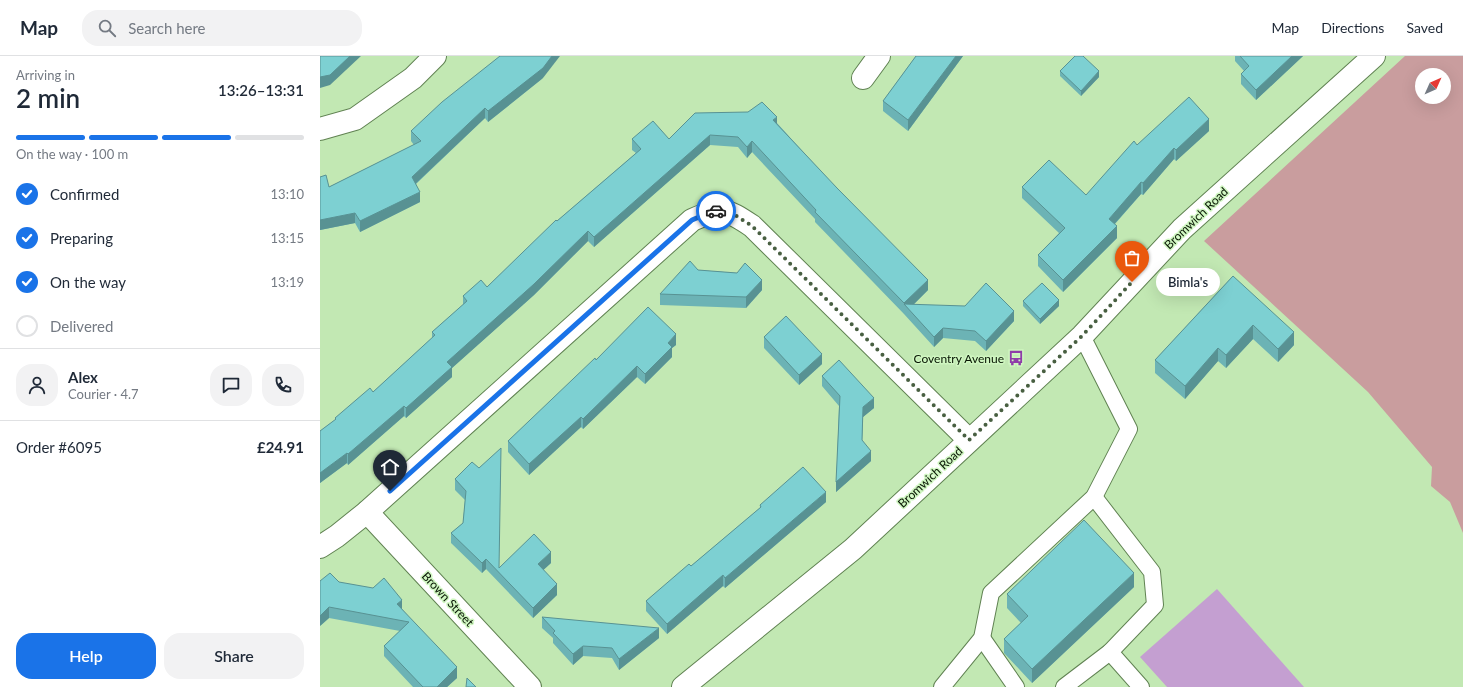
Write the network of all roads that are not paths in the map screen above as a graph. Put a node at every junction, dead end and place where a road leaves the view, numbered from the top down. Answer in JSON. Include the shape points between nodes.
{"nodes":[{"id":1,"x":435,"y":56,"type":"edge"},
{"id":2,"x":879,"y":56,"type":"edge"},
{"id":3,"x":1374,"y":56,"type":"edge"},
{"id":4,"x":863,"y":78,"type":"dead end"},
{"id":5,"x":320,"y":129,"type":"edge"},
{"id":6,"x":1082,"y":336,"type":"junction"},
{"id":7,"x":969,"y":440,"type":"junction"},
{"id":8,"x":1094,"y":497,"type":"junction"},
{"id":9,"x":367,"y":512,"type":"junction"},
{"id":10,"x":320,"y":547,"type":"edge"},
{"id":11,"x":982,"y":638,"type":"junction"},
{"id":12,"x":1110,"y":652,"type":"junction"},
{"id":13,"x":530,"y":687,"type":"edge"},
{"id":14,"x":683,"y":687,"type":"edge"},
{"id":15,"x":942,"y":687,"type":"edge"},
{"id":16,"x":1016,"y":687,"type":"edge"},
{"id":17,"x":1064,"y":687,"type":"edge"},
{"id":18,"x":1141,"y":687,"type":"edge"}],
"edges":[{"from":1,"to":5,"type":"street","via":[[413,78],[355,119]]},
{"from":2,"to":4,"type":"street"},
{"from":3,"to":6,"type":"street","name":"Bromwich Road","via":[[1182,229]]},
{"from":6,"to":7,"type":"street","name":"Bromwich Road"},
{"from":6,"to":8,"type":"lane","via":[[1129,429]]},
{"from":7,"to":9,"type":"street","via":[[752,226],[732,213],[713,211],[692,220]]},
{"from":7,"to":14,"type":"street","name":"Bromwich Road","via":[[853,549]]},
{"from":8,"to":11,"type":"lane","via":[[991,593]]},
{"from":8,"to":12,"type":"lane","via":[[1152,572],[1155,605]]},
{"from":9,"to":10,"type":"street"},
{"from":9,"to":13,"type":"street","name":"Brown Street"},
{"from":11,"to":15,"type":"lane"},
{"from":11,"to":16,"type":"lane"},
{"from":12,"to":17,"type":"lane"},
{"from":12,"to":18,"type":"lane"}]}
